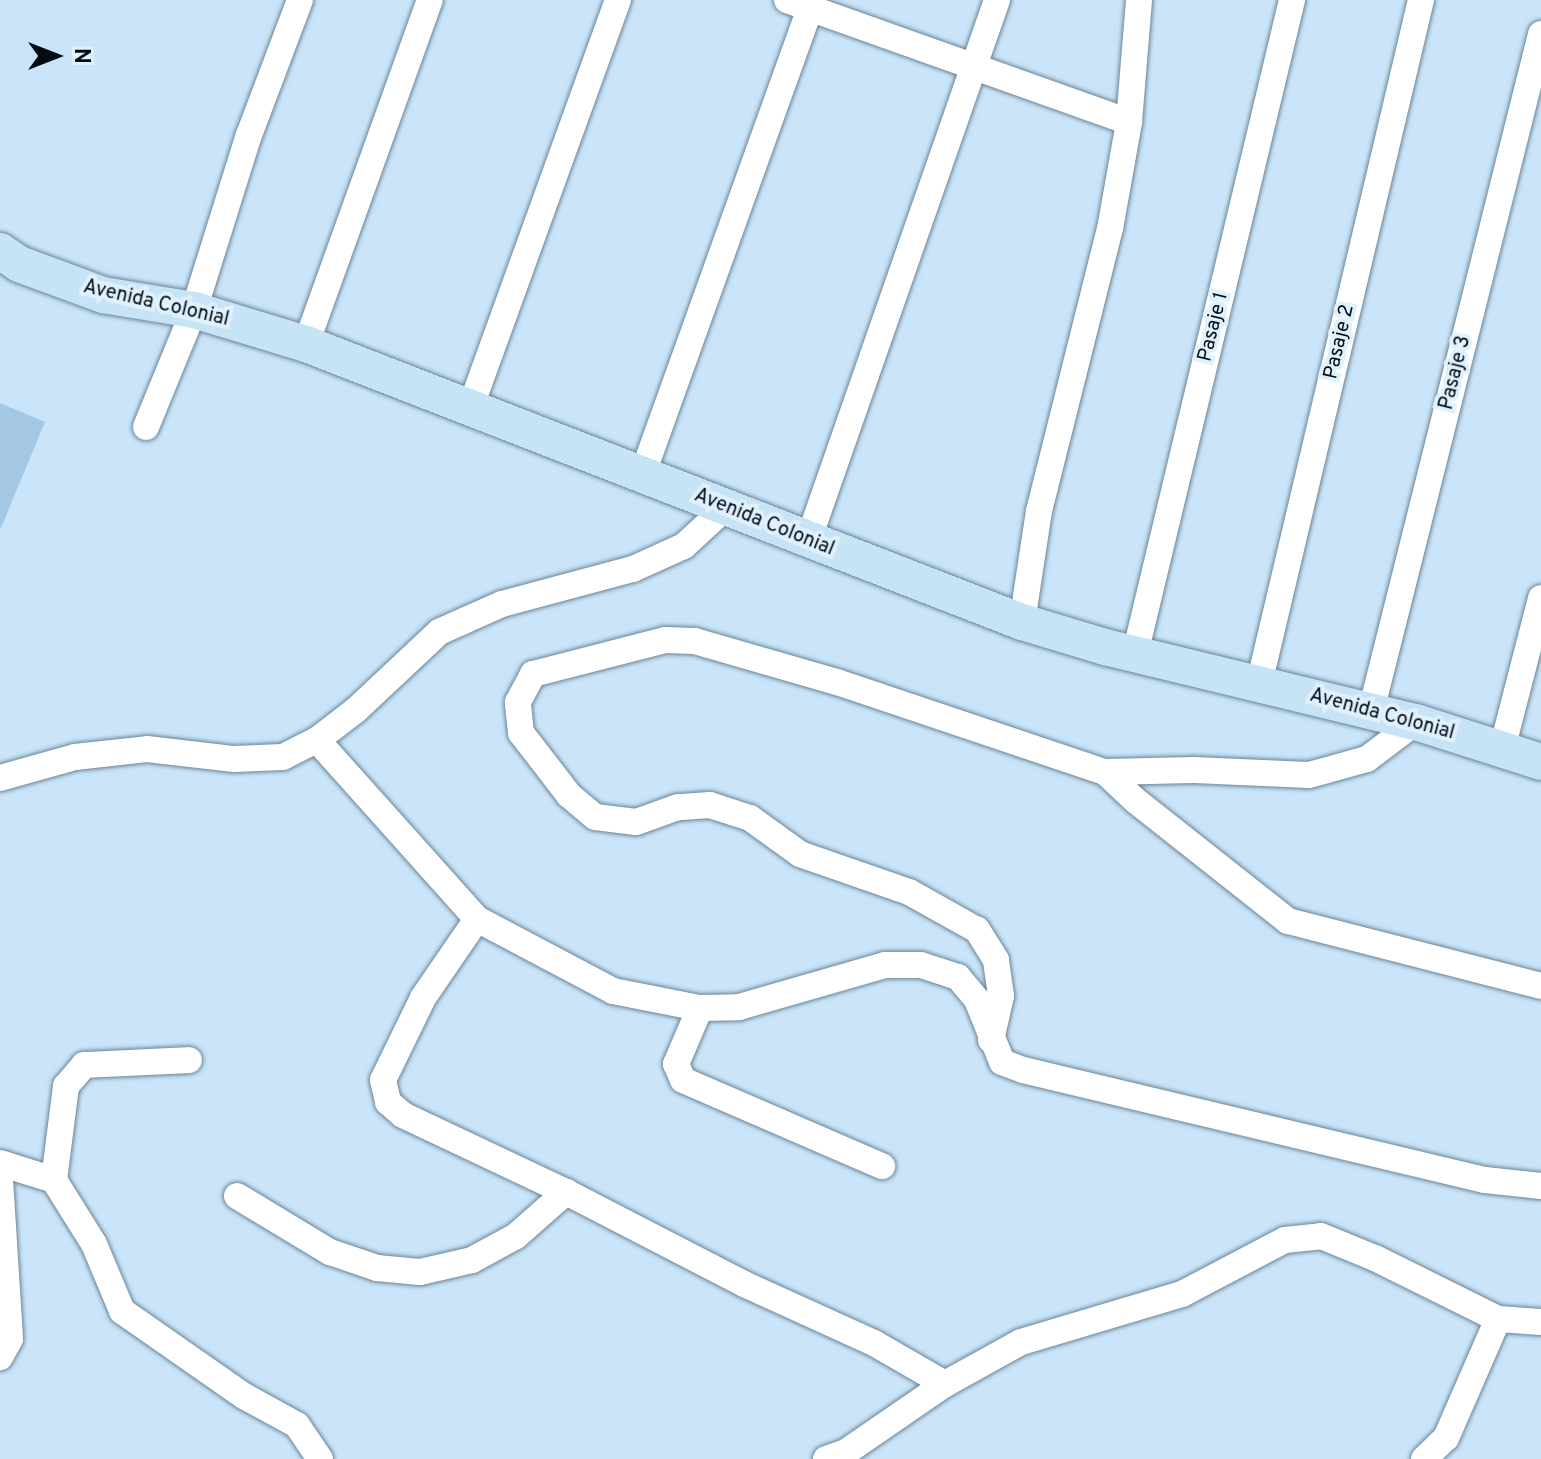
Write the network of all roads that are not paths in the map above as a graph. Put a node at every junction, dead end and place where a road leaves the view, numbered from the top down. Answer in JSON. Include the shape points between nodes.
{"nodes":[{"id":1,"x":300,"y":0,"type":"edge"},
{"id":2,"x":430,"y":0,"type":"edge"},
{"id":3,"x":618,"y":0,"type":"edge"},
{"id":4,"x":997,"y":0,"type":"edge"},
{"id":5,"x":1139,"y":0,"type":"edge"},
{"id":6,"x":1292,"y":0,"type":"edge"},
{"id":7,"x":1421,"y":0,"type":"edge"},
{"id":8,"x":803,"y":3,"type":"edge"},
{"id":9,"x":1541,"y":34,"type":"edge"},
{"id":10,"x":974,"y":67,"type":"junction"},
{"id":11,"x":1129,"y":122,"type":"junction"},
{"id":12,"x":0,"y":251,"type":"edge"},
{"id":13,"x":194,"y":310,"type":"junction"},
{"id":14,"x":306,"y":344,"type":"junction"},
{"id":15,"x":471,"y":406,"type":"junction"},
{"id":16,"x":146,"y":427,"type":"dead end"},
{"id":17,"x":643,"y":473,"type":"junction"},
{"id":18,"x":726,"y":507,"type":"junction"},
{"id":19,"x":808,"y":541,"type":"junction"},
{"id":20,"x":1541,"y":598,"type":"edge"},
{"id":21,"x":1022,"y":622,"type":"junction"},
{"id":22,"x":1135,"y":654,"type":"junction"},
{"id":23,"x":1259,"y":684,"type":"junction"},
{"id":24,"x":1371,"y":711,"type":"junction"},
{"id":25,"x":1416,"y":722,"type":"junction"},
{"id":26,"x":317,"y":740,"type":"junction"},
{"id":27,"x":1502,"y":749,"type":"junction"},
{"id":28,"x":1541,"y":762,"type":"edge"},
{"id":29,"x":1105,"y":772,"type":"junction"},
{"id":30,"x":0,"y":778,"type":"edge"},
{"id":31,"x":477,"y":919,"type":"junction"},
{"id":32,"x":1541,"y":986,"type":"edge"},
{"id":33,"x":700,"y":1008,"type":"junction"},
{"id":34,"x":991,"y":1040,"type":"junction"},
{"id":35,"x":189,"y":1060,"type":"dead end"},
{"id":36,"x":0,"y":1163,"type":"edge"},
{"id":37,"x":882,"y":1166,"type":"dead end"},
{"id":38,"x":0,"y":1179,"type":"edge"},
{"id":39,"x":54,"y":1180,"type":"junction"},
{"id":40,"x":1541,"y":1186,"type":"edge"},
{"id":41,"x":566,"y":1192,"type":"junction"},
{"id":42,"x":237,"y":1196,"type":"dead end"},
{"id":43,"x":1498,"y":1319,"type":"junction"},
{"id":44,"x":1541,"y":1322,"type":"edge"},
{"id":45,"x":0,"y":1357,"type":"edge"},
{"id":46,"x":945,"y":1384,"type":"junction"},
{"id":47,"x":320,"y":1459,"type":"edge"},
{"id":48,"x":826,"y":1459,"type":"edge"},
{"id":49,"x":1424,"y":1459,"type":"edge"}],
"edges":[{"from":1,"to":13,"type":"street","via":[[249,135]]},
{"from":2,"to":14,"type":"street"},
{"from":3,"to":15,"type":"street"},
{"from":4,"to":10,"type":"street"},
{"from":5,"to":11,"type":"street"},
{"from":6,"to":22,"type":"street","name":"Pasaje 1"},
{"from":7,"to":23,"type":"street","name":"Pasaje 2"},
{"from":8,"to":10,"type":"street"},
{"from":8,"to":17,"type":"street"},
{"from":9,"to":24,"type":"street","name":"Pasaje 3"},
{"from":10,"to":11,"type":"street"},
{"from":10,"to":19,"type":"street"},
{"from":11,"to":21,"type":"street","via":[[1110,229],[1039,511]]},
{"from":12,"to":13,"type":"street","name":"Avenida Colonial","via":[[19,264],[103,295]]},
{"from":13,"to":14,"type":"street","name":"Avenida Colonial"},
{"from":13,"to":16,"type":"street"},
{"from":14,"to":15,"type":"street","name":"Avenida Colonial"},
{"from":15,"to":17,"type":"street","name":"Avenida Colonial"},
{"from":17,"to":18,"type":"street","name":"Avenida Colonial"},
{"from":18,"to":19,"type":"street","name":"Avenida Colonial"},
{"from":18,"to":26,"type":"street","via":[[684,546],[633,569],[502,604],[439,632]]},
{"from":19,"to":21,"type":"street","name":"Avenida Colonial"},
{"from":20,"to":27,"type":"street"},
{"from":21,"to":22,"type":"street","name":"Avenida Colonial"},
{"from":22,"to":23,"type":"street","name":"Avenida Colonial"},
{"from":23,"to":24,"type":"street","name":"Avenida Colonial"},
{"from":24,"to":25,"type":"street","name":"Avenida Colonial"},
{"from":25,"to":27,"type":"street","name":"Avenida Colonial"},
{"from":25,"to":29,"type":"street","via":[[1367,759],[1309,775]]},
{"from":26,"to":30,"type":"street","via":[[283,757],[234,759],[147,749],[75,757]]},
{"from":26,"to":31,"type":"street"},
{"from":27,"to":28,"type":"street","name":"Avenida Colonial"},
{"from":29,"to":32,"type":"street","via":[[1288,921]]},
{"from":29,"to":34,"type":"street","via":[[837,682],[695,641],[665,640],[533,674],[518,702],[521,733],[569,795],[595,817],[636,822],[678,807],[710,805],[750,818],[800,854],[909,892],[977,930],[996,960],[1001,996]]},
{"from":31,"to":33,"type":"street","via":[[613,991]]},
{"from":31,"to":41,"type":"street","via":[[423,998],[383,1080],[384,1091],[403,1115]]},
{"from":33,"to":34,"type":"street","via":[[739,1007],[885,965],[921,965],[958,977],[977,1000]]},
{"from":33,"to":37,"type":"street","via":[[676,1064],[683,1080]]},
{"from":34,"to":40,"type":"street","via":[[1002,1062],[1023,1070],[1485,1180]]},
{"from":35,"to":39,"type":"street","via":[[84,1065],[66,1086]]},
{"from":36,"to":39,"type":"street"},
{"from":38,"to":45,"type":"street","via":[[10,1339]]},
{"from":39,"to":47,"type":"street","via":[[94,1244],[122,1311],[244,1396],[297,1425]]},
{"from":41,"to":42,"type":"street","via":[[516,1236],[472,1260],[420,1272],[377,1268],[330,1252]]},
{"from":41,"to":46,"type":"street","via":[[744,1284],[874,1343]]},
{"from":43,"to":44,"type":"street"},
{"from":43,"to":46,"type":"street","via":[[1321,1236],[1285,1240],[1182,1294],[1021,1342]]},
{"from":43,"to":49,"type":"street","via":[[1446,1438]]},
{"from":46,"to":48,"type":"street","via":[[846,1452]]}]}
